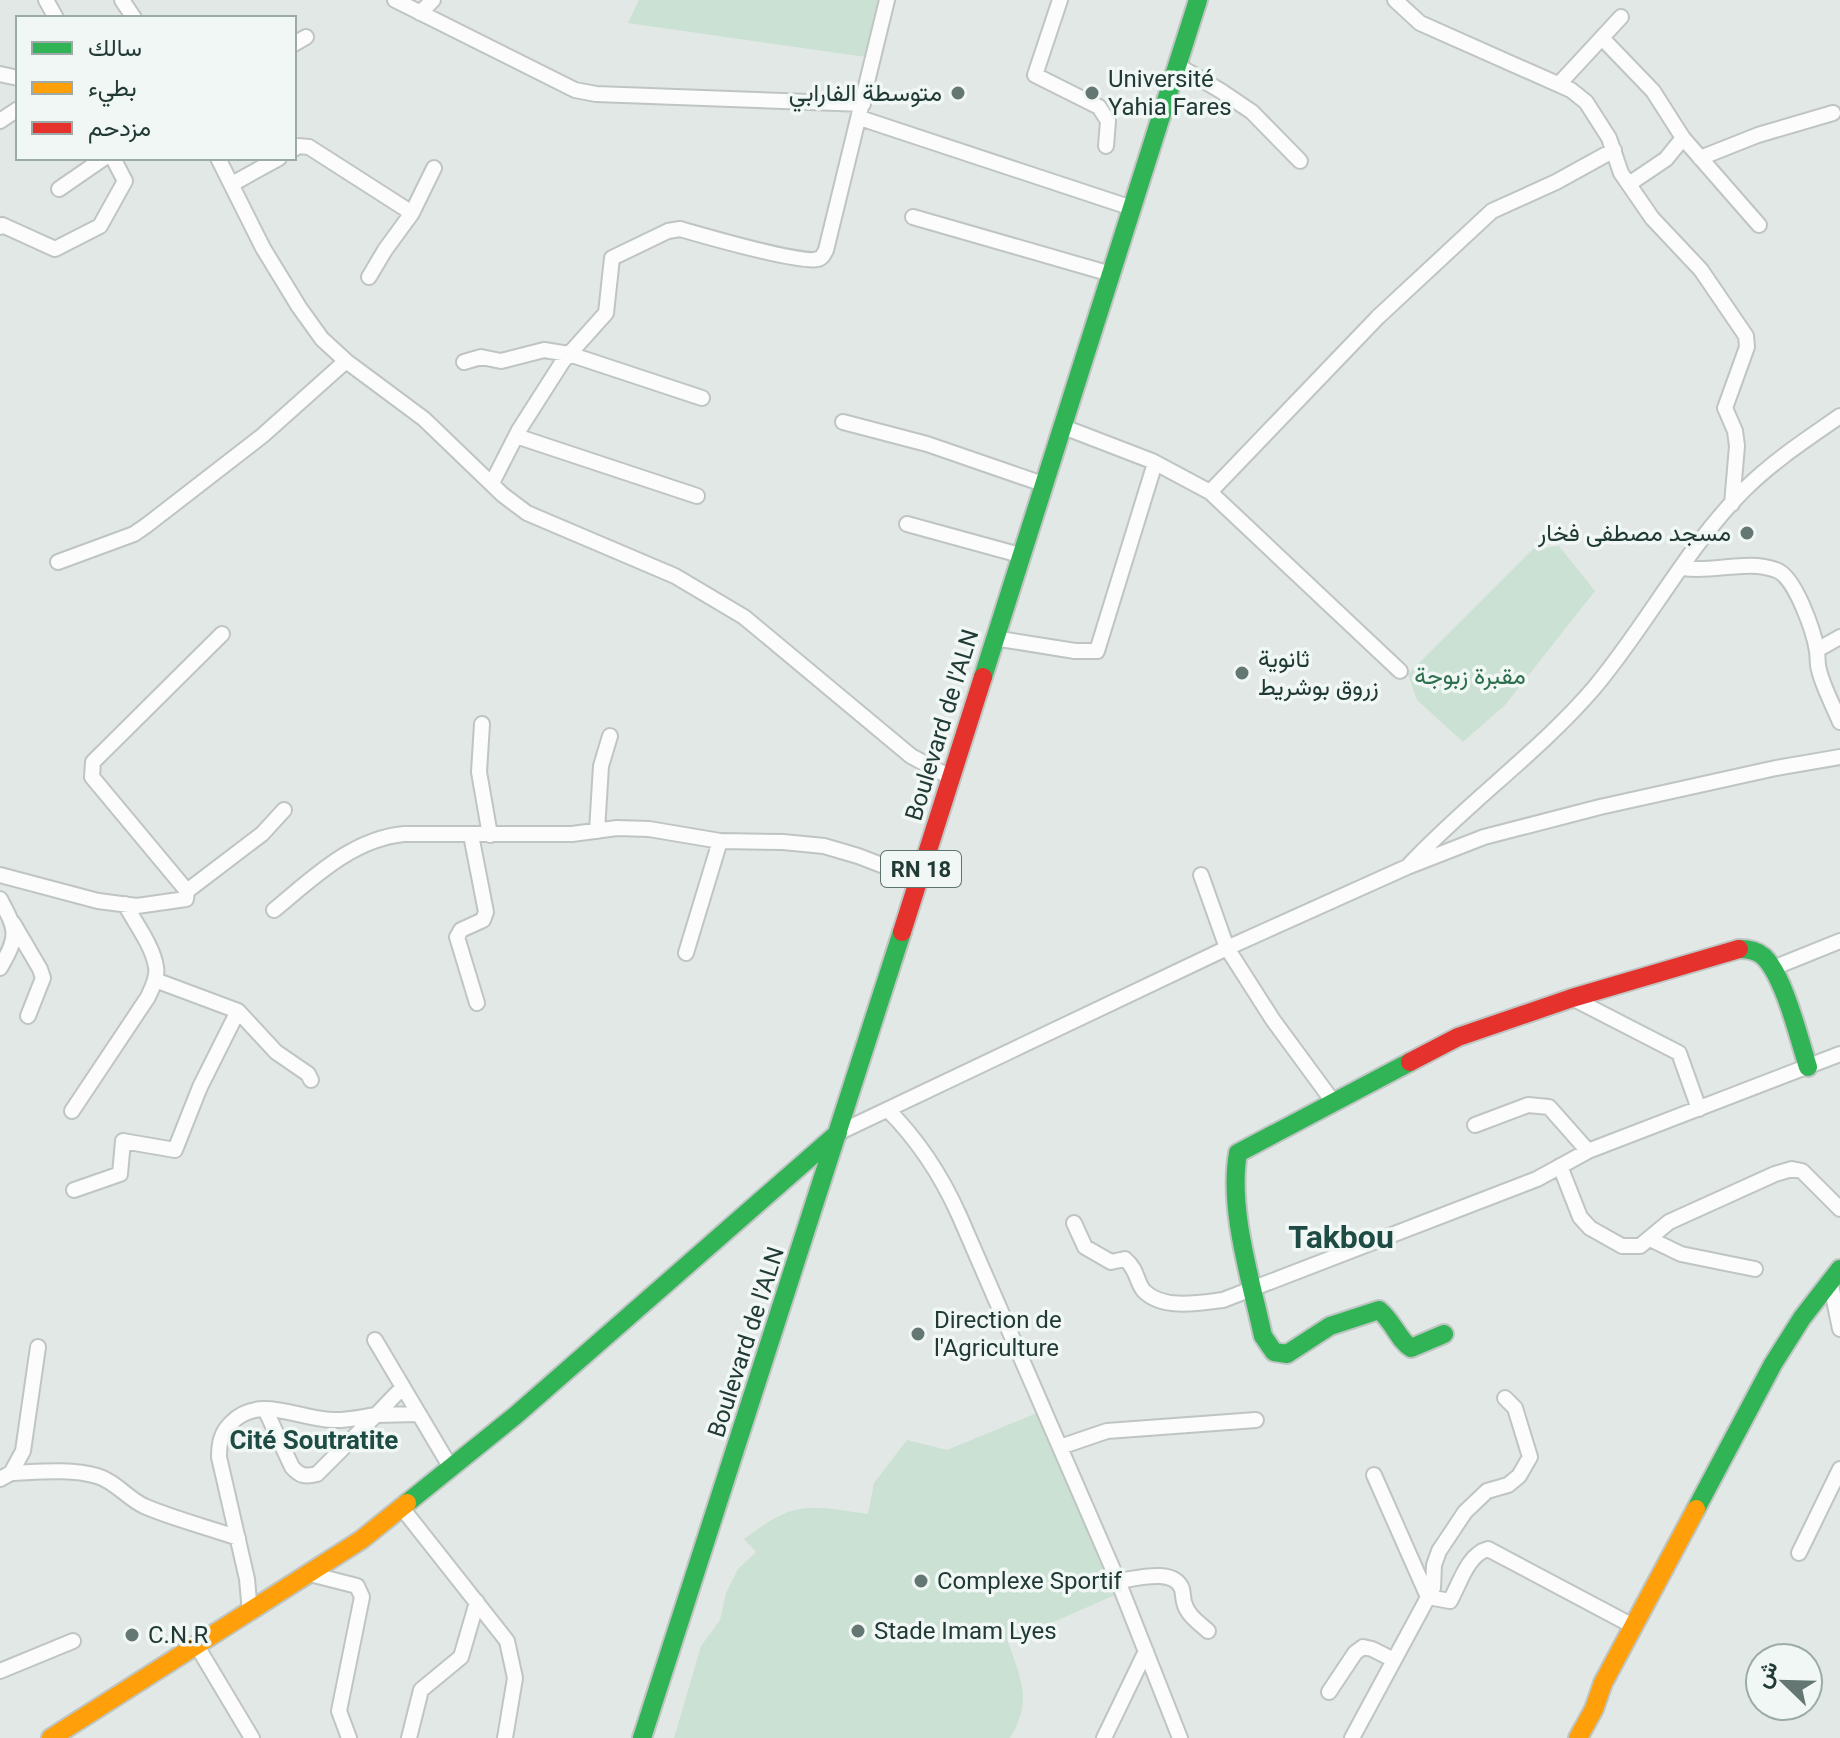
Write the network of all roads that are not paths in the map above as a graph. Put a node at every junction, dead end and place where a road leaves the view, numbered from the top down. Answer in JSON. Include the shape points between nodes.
{"nodes":[{"id":1,"x":122,"y":0,"type":"edge"},
{"id":2,"x":395,"y":0,"type":"edge"},
{"id":3,"x":433,"y":0,"type":"edge"},
{"id":4,"x":887,"y":0,"type":"edge"},
{"id":5,"x":1060,"y":0,"type":"edge"},
{"id":6,"x":1198,"y":0,"type":"edge"},
{"id":7,"x":1395,"y":0,"type":"edge"},
{"id":8,"x":134,"y":11,"type":"edge"},
{"id":9,"x":420,"y":13,"type":"junction"},
{"id":10,"x":1621,"y":17,"type":"dead end"},
{"id":11,"x":1602,"y":38,"type":"junction"},
{"id":12,"x":1177,"y":65,"type":"junction"},
{"id":13,"x":1559,"y":84,"type":"junction"},
{"id":14,"x":861,"y":111,"type":"junction"},
{"id":15,"x":1833,"y":113,"type":"dead end"},
{"id":16,"x":1683,"y":138,"type":"junction"},
{"id":17,"x":1106,"y":146,"type":"dead end"},
{"id":18,"x":296,"y":148,"type":"edge"},
{"id":19,"x":1614,"y":150,"type":"junction"},
{"id":20,"x":1700,"y":158,"type":"junction"},
{"id":21,"x":101,"y":160,"type":"edge"},
{"id":22,"x":114,"y":160,"type":"edge"},
{"id":23,"x":219,"y":160,"type":"edge"},
{"id":24,"x":275,"y":160,"type":"edge"},
{"id":25,"x":1300,"y":161,"type":"dead end"},
{"id":26,"x":434,"y":168,"type":"dead end"},
{"id":27,"x":232,"y":184,"type":"junction"},
{"id":28,"x":1629,"y":184,"type":"junction"},
{"id":29,"x":59,"y":189,"type":"dead end"},
{"id":30,"x":1132,"y":208,"type":"junction"},
{"id":31,"x":412,"y":213,"type":"junction"},
{"id":32,"x":913,"y":217,"type":"dead end"},
{"id":33,"x":1759,"y":225,"type":"dead end"},
{"id":34,"x":0,"y":227,"type":"edge"},
{"id":35,"x":1111,"y":274,"type":"junction"},
{"id":36,"x":369,"y":277,"type":"dead end"},
{"id":37,"x":569,"y":354,"type":"junction"},
{"id":38,"x":346,"y":361,"type":"junction"},
{"id":39,"x":464,"y":362,"type":"dead end"},
{"id":40,"x":702,"y":398,"type":"dead end"},
{"id":41,"x":1840,"y":416,"type":"edge"},
{"id":42,"x":843,"y":422,"type":"dead end"},
{"id":43,"x":1061,"y":426,"type":"junction"},
{"id":44,"x":516,"y":436,"type":"junction"},
{"id":45,"x":1155,"y":463,"type":"junction"},
{"id":46,"x":492,"y":483,"type":"junction"},
{"id":47,"x":1043,"y":484,"type":"junction"},
{"id":48,"x":1210,"y":492,"type":"junction"},
{"id":49,"x":697,"y":496,"type":"dead end"},
{"id":50,"x":1732,"y":504,"type":"junction"},
{"id":51,"x":907,"y":524,"type":"dead end"},
{"id":52,"x":1020,"y":555,"type":"junction"},
{"id":53,"x":58,"y":562,"type":"dead end"},
{"id":54,"x":1683,"y":568,"type":"junction"},
{"id":55,"x":222,"y":634,"type":"dead end"},
{"id":56,"x":1840,"y":637,"type":"edge"},
{"id":57,"x":994,"y":638,"type":"junction"},
{"id":58,"x":1817,"y":650,"type":"junction"},
{"id":59,"x":1400,"y":671,"type":"dead end"},
{"id":60,"x":1840,"y":722,"type":"edge"},
{"id":61,"x":482,"y":724,"type":"dead end"},
{"id":62,"x":610,"y":736,"type":"dead end"},
{"id":63,"x":1840,"y":757,"type":"edge"},
{"id":64,"x":950,"y":777,"type":"junction"},
{"id":65,"x":284,"y":810,"type":"dead end"},
{"id":66,"x":597,"y":831,"type":"junction"},
{"id":67,"x":471,"y":835,"type":"junction"},
{"id":68,"x":490,"y":835,"type":"junction"},
{"id":69,"x":720,"y":841,"type":"junction"},
{"id":70,"x":1407,"y":867,"type":"junction"},
{"id":71,"x":0,"y":875,"type":"edge"},
{"id":72,"x":1201,"y":875,"type":"dead end"},
{"id":73,"x":918,"y":879,"type":"junction"},
{"id":74,"x":187,"y":891,"type":"junction"},
{"id":75,"x":0,"y":899,"type":"edge"},
{"id":76,"x":125,"y":904,"type":"junction"},
{"id":77,"x":274,"y":910,"type":"dead end"},
{"id":78,"x":13,"y":923,"type":"junction"},
{"id":79,"x":1840,"y":941,"type":"edge"},
{"id":80,"x":1227,"y":948,"type":"junction"},
{"id":81,"x":686,"y":953,"type":"dead end"},
{"id":82,"x":0,"y":968,"type":"edge"},
{"id":83,"x":1773,"y":968,"type":"junction"},
{"id":84,"x":155,"y":980,"type":"junction"},
{"id":85,"x":1572,"y":998,"type":"junction"},
{"id":86,"x":477,"y":1003,"type":"dead end"},
{"id":87,"x":238,"y":1011,"type":"junction"},
{"id":88,"x":28,"y":1016,"type":"dead end"},
{"id":89,"x":1840,"y":1054,"type":"edge"},
{"id":90,"x":1808,"y":1067,"type":"junction"},
{"id":91,"x":311,"y":1080,"type":"dead end"},
{"id":92,"x":1334,"y":1103,"type":"junction"},
{"id":93,"x":1699,"y":1109,"type":"junction"},
{"id":94,"x":888,"y":1110,"type":"junction"},
{"id":95,"x":72,"y":1111,"type":"dead end"},
{"id":96,"x":1475,"y":1125,"type":"dead end"},
{"id":97,"x":838,"y":1133,"type":"junction"},
{"id":98,"x":1588,"y":1151,"type":"junction"},
{"id":99,"x":1560,"y":1166,"type":"junction"},
{"id":100,"x":74,"y":1190,"type":"dead end"},
{"id":101,"x":1840,"y":1209,"type":"edge"},
{"id":102,"x":1074,"y":1223,"type":"dead end"},
{"id":103,"x":1650,"y":1239,"type":"junction"},
{"id":104,"x":1755,"y":1269,"type":"dead end"},
{"id":105,"x":1835,"y":1275,"type":"edge"},
{"id":106,"x":1254,"y":1289,"type":"junction"},
{"id":107,"x":1840,"y":1329,"type":"edge"},
{"id":108,"x":1444,"y":1334,"type":"dead end"},
{"id":109,"x":375,"y":1340,"type":"dead end"},
{"id":110,"x":38,"y":1347,"type":"dead end"},
{"id":111,"x":402,"y":1388,"type":"junction"},
{"id":112,"x":1505,"y":1398,"type":"dead end"},
{"id":113,"x":265,"y":1409,"type":"junction"},
{"id":114,"x":418,"y":1414,"type":"junction"},
{"id":115,"x":376,"y":1415,"type":"junction"},
{"id":116,"x":1256,"y":1420,"type":"dead end"},
{"id":117,"x":1060,"y":1447,"type":"junction"},
{"id":118,"x":451,"y":1468,"type":"junction"},
{"id":119,"x":1840,"y":1469,"type":"edge"},
{"id":120,"x":1374,"y":1475,"type":"dead end"},
{"id":121,"x":5,"y":1476,"type":"edge"},
{"id":122,"x":402,"y":1508,"type":"junction"},
{"id":123,"x":238,"y":1538,"type":"junction"},
{"id":124,"x":1799,"y":1553,"type":"dead end"},
{"id":125,"x":310,"y":1574,"type":"junction"},
{"id":126,"x":1118,"y":1581,"type":"junction"},
{"id":127,"x":1428,"y":1597,"type":"junction"},
{"id":128,"x":477,"y":1602,"type":"junction"},
{"id":129,"x":250,"y":1613,"type":"junction"},
{"id":130,"x":1633,"y":1626,"type":"junction"},
{"id":131,"x":1208,"y":1631,"type":"dead end"},
{"id":132,"x":73,"y":1641,"type":"dead end"},
{"id":133,"x":197,"y":1646,"type":"junction"},
{"id":134,"x":1146,"y":1651,"type":"junction"},
{"id":135,"x":1394,"y":1660,"type":"junction"},
{"id":136,"x":0,"y":1671,"type":"edge"},
{"id":137,"x":1603,"y":1683,"type":"junction"},
{"id":138,"x":1329,"y":1692,"type":"dead end"},
{"id":139,"x":50,"y":1737,"type":"edge"},
{"id":140,"x":252,"y":1738,"type":"edge"},
{"id":141,"x":349,"y":1738,"type":"edge"},
{"id":142,"x":409,"y":1738,"type":"edge"},
{"id":143,"x":505,"y":1738,"type":"edge"},
{"id":144,"x":642,"y":1738,"type":"edge"},
{"id":145,"x":1104,"y":1738,"type":"edge"},
{"id":146,"x":1180,"y":1738,"type":"edge"},
{"id":147,"x":1352,"y":1738,"type":"edge"},
{"id":148,"x":1565,"y":1738,"type":"edge"},
{"id":149,"x":1578,"y":1738,"type":"edge"}],
"edges":[{"from":1,"to":8,"type":"street"},
{"from":2,"to":9,"type":"street"},
{"from":3,"to":9,"type":"street"},
{"from":4,"to":14,"type":"street"},
{"from":5,"to":17,"type":"street","via":[[1035,75],[1099,107],[1108,121]]},
{"from":6,"to":12,"type":"main road","name":"Boulevard de l'ALN","number":"RN 18"},
{"from":7,"to":13,"type":"street","via":[[1420,23]]},
{"from":9,"to":14,"type":"street","via":[[575,90]]},
{"from":10,"to":11,"type":"street"},
{"from":11,"to":13,"type":"street"},
{"from":11,"to":16,"type":"street","via":[[1653,91]]},
{"from":12,"to":25,"type":"street","via":[[1252,112]]},
{"from":12,"to":30,"type":"main road","name":"Boulevard de l'ALN","number":"RN 18"},
{"from":13,"to":19,"type":"street","via":[[1586,102]]},
{"from":14,"to":30,"type":"street"},
{"from":14,"to":37,"type":"street","via":[[821,258],[815,261],[680,229],[668,231],[612,258],[606,313]]},
{"from":15,"to":20,"type":"street"},
{"from":16,"to":20,"type":"street"},
{"from":16,"to":28,"type":"street","via":[[1666,159]]},
{"from":18,"to":31,"type":"street","via":[[309,147]]},
{"from":19,"to":28,"type":"street"},
{"from":19,"to":48,"type":"street","via":[[1492,211],[1378,317]]},
{"from":20,"to":33,"type":"street"},
{"from":21,"to":29,"type":"street"},
{"from":22,"to":34,"type":"street","via":[[125,181],[100,226],[76,241],[55,249]]},
{"from":23,"to":27,"type":"street"},
{"from":24,"to":27,"type":"street"},
{"from":26,"to":31,"type":"street"},
{"from":27,"to":38,"type":"street","via":[[299,307]]},
{"from":28,"to":50,"type":"street","via":[[1652,218],[1701,270],[1746,336],[1747,347],[1725,408],[1737,446]]},
{"from":30,"to":35,"type":"main road","name":"Boulevard de l'ALN","number":"RN 18"},
{"from":31,"to":36,"type":"street"},
{"from":32,"to":35,"type":"street"},
{"from":35,"to":43,"type":"main road","name":"Boulevard de l'ALN","number":"RN 18"},
{"from":37,"to":39,"type":"street","via":[[544,350],[501,361],[481,357]]},
{"from":37,"to":40,"type":"street"},
{"from":37,"to":44,"type":"street"},
{"from":38,"to":46,"type":"street","via":[[424,419]]},
{"from":38,"to":53,"type":"street","via":[[262,436],[147,525]]},
{"from":41,"to":50,"type":"street","via":[[1780,457]]},
{"from":42,"to":47,"type":"street"},
{"from":43,"to":45,"type":"street"},
{"from":43,"to":47,"type":"main road","name":"Boulevard de l'ALN","number":"RN 18"},
{"from":44,"to":46,"type":"street"},
{"from":44,"to":49,"type":"street"},
{"from":45,"to":48,"type":"street"},
{"from":45,"to":57,"type":"street","via":[[1097,651]]},
{"from":46,"to":64,"type":"street","via":[[527,513],[675,576],[721,602],[911,756]]},
{"from":47,"to":52,"type":"main road","name":"Boulevard de l'ALN","number":"RN 18"},
{"from":48,"to":59,"type":"street"},
{"from":50,"to":54,"type":"street"},
{"from":51,"to":52,"type":"street"},
{"from":52,"to":57,"type":"main road","name":"Boulevard de l'ALN","number":"RN 18"},
{"from":54,"to":58,"type":"street","via":[[1778,570],[1789,578]]},
{"from":54,"to":70,"type":"street","via":[[1593,689]]},
{"from":55,"to":74,"type":"street","via":[[91,769],[92,777]]},
{"from":56,"to":58,"type":"street"},
{"from":57,"to":64,"type":"main road","name":"Boulevard de l'ALN","number":"RN 18"},
{"from":58,"to":60,"type":"street","via":[[1818,669]]},
{"from":61,"to":68,"type":"street","via":[[479,772]]},
{"from":62,"to":66,"type":"street","via":[[601,766]]},
{"from":63,"to":70,"type":"street","via":[[1600,807],[1484,837]]},
{"from":64,"to":73,"type":"main road","name":"Boulevard de l'ALN","number":"RN 18"},
{"from":65,"to":74,"type":"street","via":[[262,834]]},
{"from":66,"to":68,"type":"street"},
{"from":66,"to":69,"type":"street","via":[[649,829]]},
{"from":67,"to":68,"type":"street"},
{"from":67,"to":77,"type":"street","via":[[384,836],[327,866]]},
{"from":67,"to":86,"type":"street","via":[[486,912],[483,920],[457,937]]},
{"from":69,"to":73,"type":"street","via":[[824,846]]},
{"from":69,"to":81,"type":"street"},
{"from":70,"to":80,"type":"street"},
{"from":71,"to":76,"type":"street"},
{"from":72,"to":80,"type":"street"},
{"from":73,"to":97,"type":"main road","name":"Boulevard de l'ALN","number":"RN 18"},
{"from":74,"to":76,"type":"street","via":[[186,899]]},
{"from":75,"to":78,"type":"street"},
{"from":76,"to":84,"type":"street","via":[[157,968]]},
{"from":78,"to":82,"type":"street","via":[[15,939]]},
{"from":78,"to":88,"type":"street","via":[[43,978]]},
{"from":79,"to":83,"type":"street"},
{"from":80,"to":92,"type":"street"},
{"from":80,"to":94,"type":"street"},
{"from":83,"to":85,"type":"main road","via":[[1753,951],[1732,949]]},
{"from":83,"to":90,"type":"main road"},
{"from":84,"to":87,"type":"street"},
{"from":84,"to":95,"type":"street"},
{"from":85,"to":92,"type":"main road","via":[[1458,1037]]},
{"from":85,"to":93,"type":"street","via":[[1679,1053]]},
{"from":87,"to":91,"type":"street"},
{"from":87,"to":100,"type":"street","via":[[175,1150],[123,1141],[120,1174]]},
{"from":89,"to":90,"type":"street"},
{"from":90,"to":93,"type":"street"},
{"from":92,"to":106,"type":"main road","via":[[1238,1153],[1242,1234]]},
{"from":93,"to":98,"type":"street"},
{"from":94,"to":97,"type":"street"},
{"from":94,"to":117,"type":"street","via":[[939,1172]]},
{"from":96,"to":98,"type":"street","via":[[1528,1105],[1549,1107]]},
{"from":97,"to":118,"type":"main road"},
{"from":97,"to":144,"type":"main road","name":"Boulevard de l'ALN","number":"RN 18"},
{"from":98,"to":99,"type":"street"},
{"from":99,"to":103,"type":"street","via":[[1580,1217],[1590,1228],[1622,1246],[1640,1246]]},
{"from":99,"to":106,"type":"street"},
{"from":101,"to":103,"type":"street","via":[[1802,1171],[1792,1169],[1669,1222]]},
{"from":102,"to":106,"type":"street","via":[[1085,1247],[1111,1262],[1125,1259],[1136,1271],[1141,1289],[1152,1297],[1193,1304]]},
{"from":103,"to":104,"type":"street","via":[[1681,1254]]},
{"from":105,"to":107,"type":"street"},
{"from":105,"to":130,"type":"main road","via":[[1773,1364]]},
{"from":106,"to":108,"type":"main road","via":[[1268,1348],[1279,1355],[1320,1330],[1379,1310],[1411,1348]]},
{"from":109,"to":111,"type":"street"},
{"from":110,"to":121,"type":"street","via":[[23,1451]]},
{"from":111,"to":114,"type":"street"},
{"from":111,"to":115,"type":"street"},
{"from":112,"to":127,"type":"street","via":[[1515,1408],[1530,1457],[1519,1476],[1487,1491],[1447,1536]]},
{"from":113,"to":115,"type":"street","via":[[332,1420]]},
{"from":113,"to":115,"type":"street","via":[[292,1467],[308,1477]]},
{"from":113,"to":123,"type":"street","via":[[245,1411],[219,1441]]},
{"from":114,"to":115,"type":"street"},
{"from":114,"to":118,"type":"street"},
{"from":116,"to":117,"type":"street","via":[[1107,1431]]},
{"from":117,"to":126,"type":"street"},
{"from":118,"to":122,"type":"main road"},
{"from":119,"to":124,"type":"street"},
{"from":120,"to":127,"type":"street"},
{"from":121,"to":123,"type":"street","via":[[94,1475],[145,1506]]},
{"from":122,"to":125,"type":"main road"},
{"from":122,"to":128,"type":"street"},
{"from":123,"to":129,"type":"street"},
{"from":125,"to":129,"type":"main road"},
{"from":125,"to":141,"type":"street","via":[[357,1586],[362,1597],[339,1711]]},
{"from":126,"to":131,"type":"street","via":[[1162,1576],[1175,1580],[1190,1615]]},
{"from":126,"to":134,"type":"street"},
{"from":127,"to":130,"type":"street","via":[[1450,1601],[1473,1559],[1488,1549]]},
{"from":127,"to":135,"type":"street"},
{"from":128,"to":142,"type":"street","via":[[461,1657],[421,1690]]},
{"from":128,"to":143,"type":"street","via":[[507,1641],[512,1657],[515,1678]]},
{"from":129,"to":133,"type":"main road"},
{"from":130,"to":137,"type":"main road"},
{"from":132,"to":136,"type":"street"},
{"from":133,"to":139,"type":"main road"},
{"from":133,"to":140,"type":"street"},
{"from":134,"to":145,"type":"street"},
{"from":134,"to":146,"type":"street"},
{"from":135,"to":138,"type":"street","via":[[1363,1647]]},
{"from":135,"to":147,"type":"street"},
{"from":137,"to":148,"type":"main road","via":[[1586,1699]]},
{"from":137,"to":149,"type":"main road"}]}
